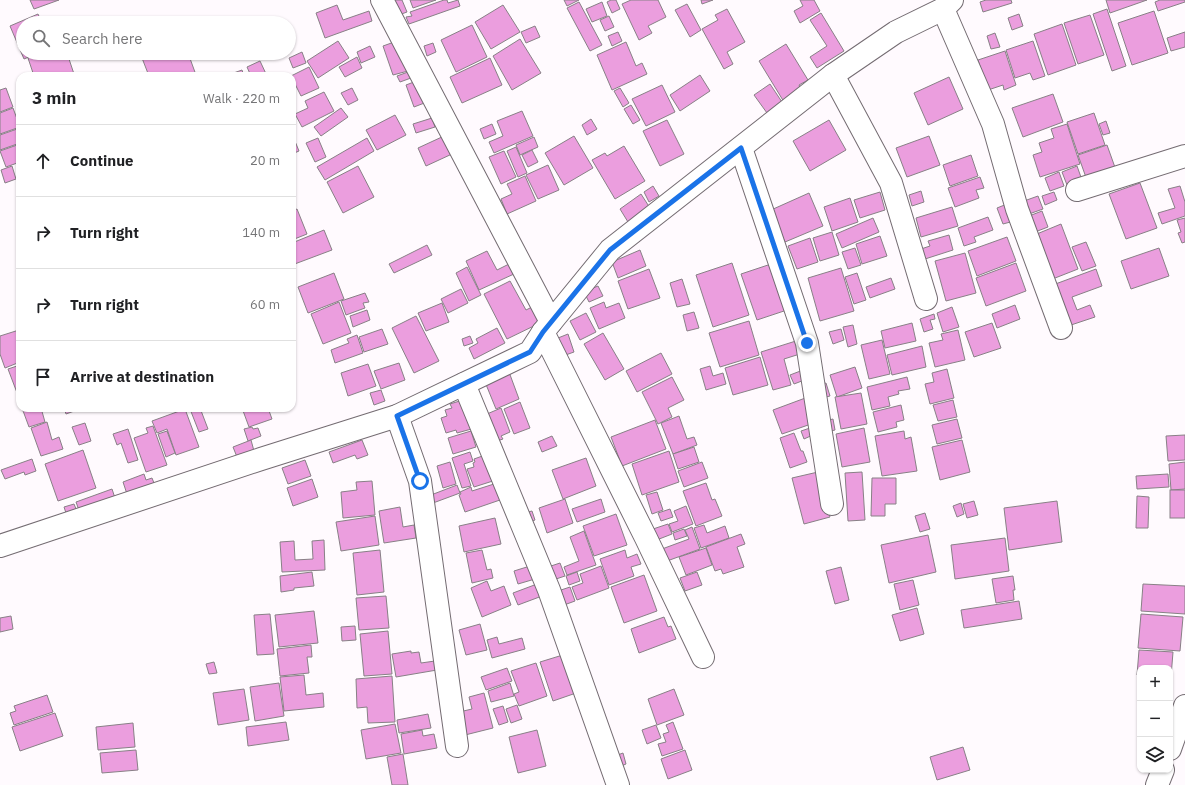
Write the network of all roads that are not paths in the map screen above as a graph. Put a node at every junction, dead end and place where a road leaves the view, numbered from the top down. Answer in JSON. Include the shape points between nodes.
{"nodes":[{"id":1,"x":382,"y":0,"type":"edge"},
{"id":2,"x":948,"y":4,"type":"edge"},
{"id":3,"x":833,"y":75,"type":"junction"},
{"id":4,"x":741,"y":148,"type":"junction"},
{"id":5,"x":1185,"y":156,"type":"edge"},
{"id":6,"x":1076,"y":190,"type":"dead end"},
{"id":7,"x":926,"y":299,"type":"dead end"},
{"id":8,"x":547,"y":327,"type":"junction"},
{"id":9,"x":1061,"y":328,"type":"dead end"},
{"id":10,"x":464,"y":384,"type":"junction"},
{"id":11,"x":397,"y":416,"type":"junction"},
{"id":12,"x":832,"y":504,"type":"dead end"},
{"id":13,"x":0,"y":546,"type":"edge"},
{"id":14,"x":703,"y":657,"type":"dead end"},
{"id":15,"x":1185,"y":706,"type":"edge"},
{"id":16,"x":1173,"y":740,"type":"edge"},
{"id":17,"x":457,"y":746,"type":"dead end"},
{"id":18,"x":1162,"y":773,"type":"edge"},
{"id":19,"x":618,"y":785,"type":"edge"},
{"id":20,"x":1157,"y":785,"type":"edge"}],
"edges":[{"from":1,"to":8,"type":"street"},
{"from":2,"to":3,"type":"street","via":[[896,32]]},
{"from":2,"to":9,"type":"street","via":[[994,124],[1017,209]]},
{"from":3,"to":4,"type":"street"},
{"from":3,"to":7,"type":"street","via":[[890,183]]},
{"from":4,"to":8,"type":"street","via":[[610,250]]},
{"from":4,"to":12,"type":"street","via":[[807,343]]},
{"from":5,"to":6,"type":"street"},
{"from":8,"to":10,"type":"street","via":[[530,352]]},
{"from":8,"to":14,"type":"street"},
{"from":10,"to":11,"type":"street"},
{"from":10,"to":19,"type":"street","via":[[549,590]]},
{"from":11,"to":13,"type":"street"},
{"from":11,"to":17,"type":"street","via":[[420,481]]},
{"from":15,"to":16,"type":"street"},
{"from":18,"to":20,"type":"street"}]}
